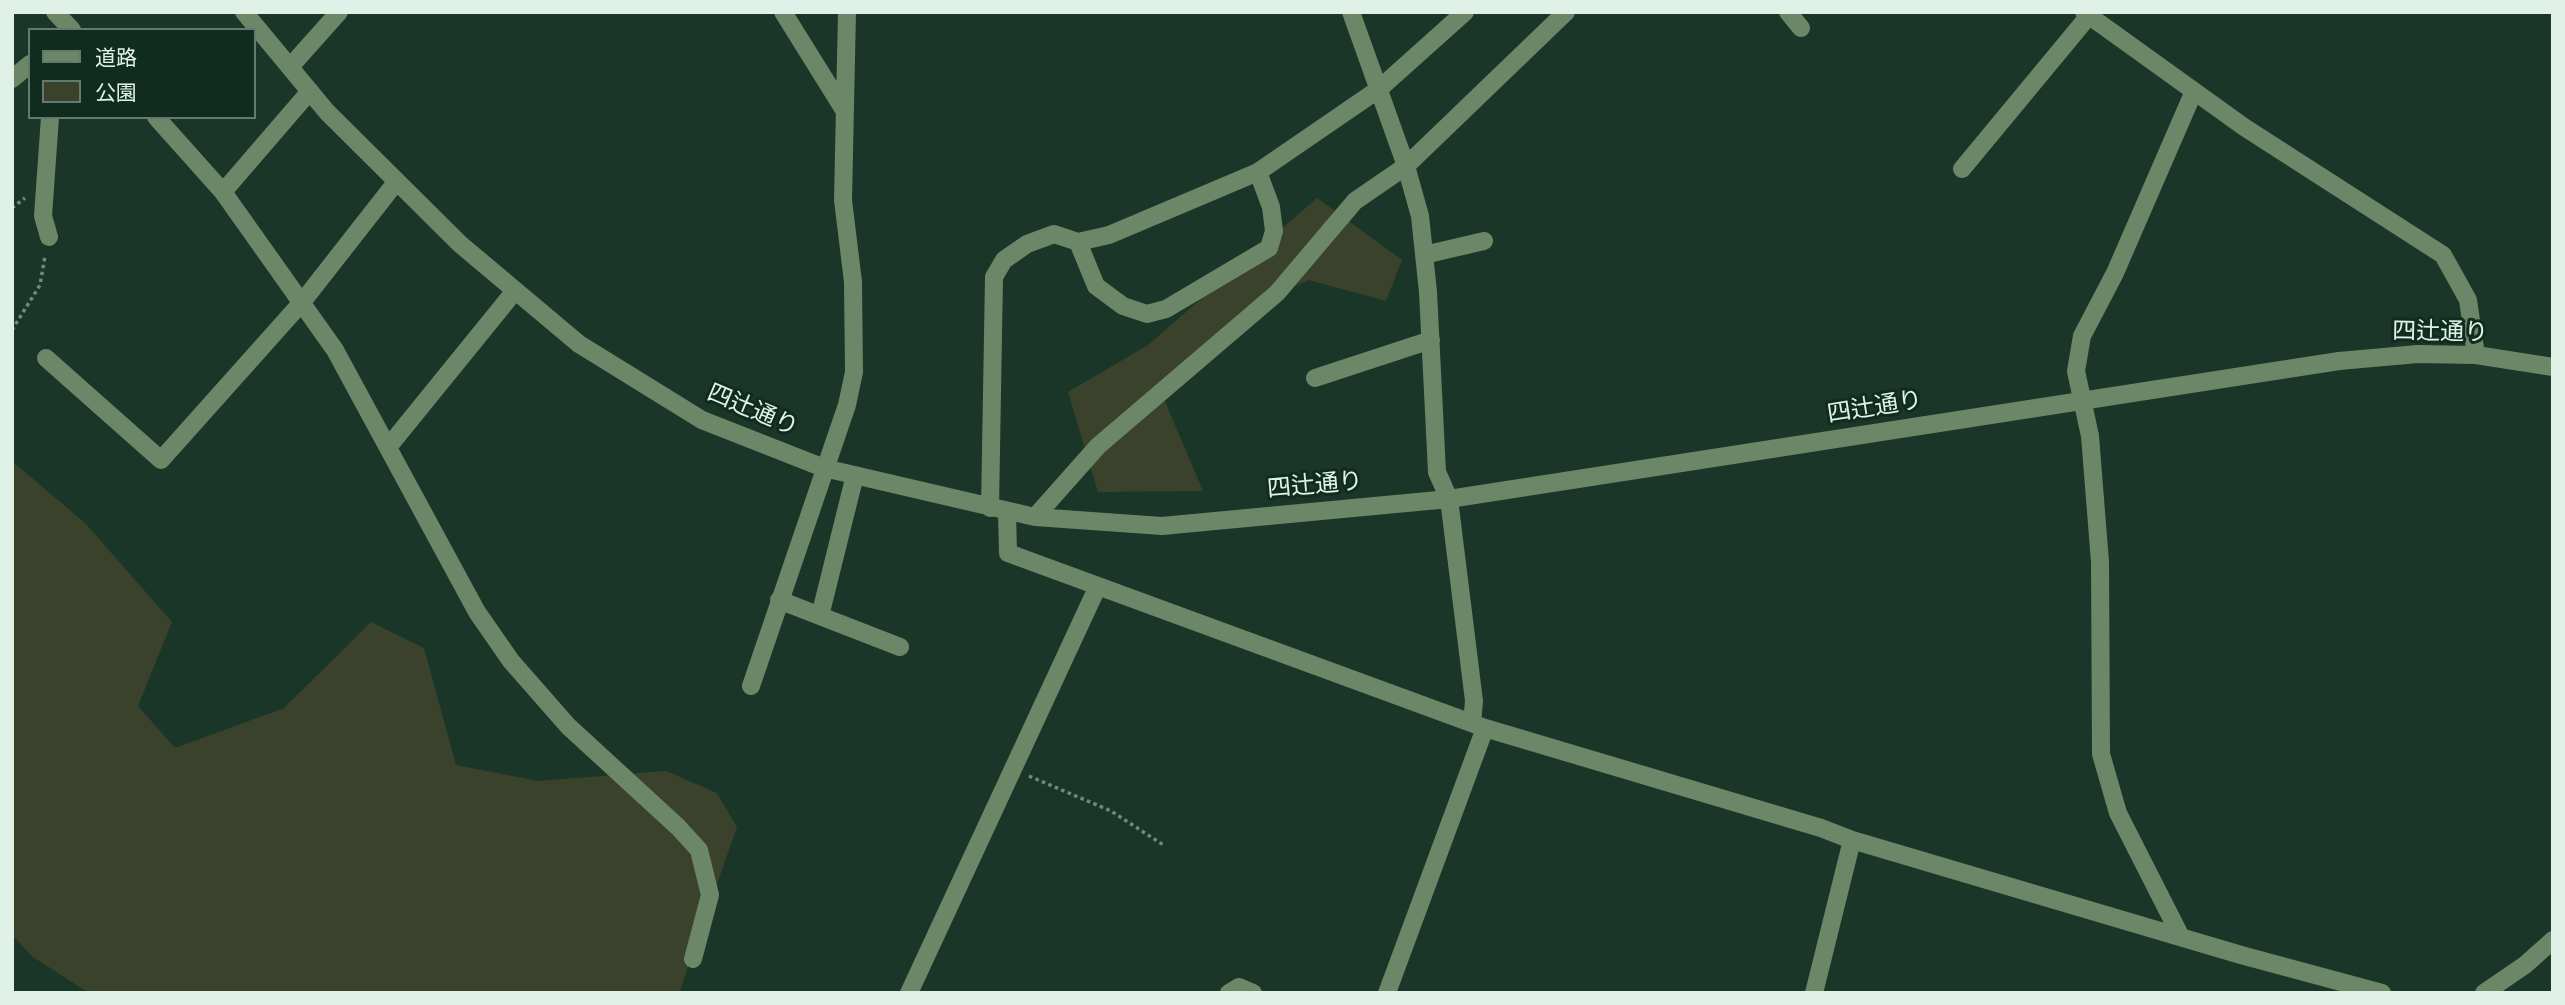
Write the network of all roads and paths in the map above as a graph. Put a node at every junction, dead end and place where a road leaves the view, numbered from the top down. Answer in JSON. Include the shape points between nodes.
{"nodes":[{"id":1,"x":244,"y":12,"type":"edge"},
{"id":2,"x":339,"y":12,"type":"edge"},
{"id":3,"x":783,"y":12,"type":"edge"},
{"id":4,"x":847,"y":12,"type":"edge"},
{"id":5,"x":1350,"y":12,"type":"edge"},
{"id":6,"x":1465,"y":12,"type":"edge"},
{"id":7,"x":1566,"y":12,"type":"edge"},
{"id":8,"x":1788,"y":12,"type":"edge"},
{"id":9,"x":2088,"y":13,"type":"edge"},
{"id":10,"x":1801,"y":28,"type":"dead end"},
{"id":11,"x":28,"y":66,"type":"edge"},
{"id":12,"x":290,"y":67,"type":"junction"},
{"id":13,"x":12,"y":79,"type":"edge"},
{"id":14,"x":1379,"y":89,"type":"junction"},
{"id":15,"x":310,"y":91,"type":"junction"},
{"id":16,"x":2194,"y":92,"type":"junction"},
{"id":17,"x":844,"y":110,"type":"junction"},
{"id":18,"x":50,"y":119,"type":"edge"},
{"id":19,"x":158,"y":119,"type":"edge"},
{"id":20,"x":1406,"y":166,"type":"junction"},
{"id":21,"x":1962,"y":169,"type":"dead end"},
{"id":22,"x":1258,"y":172,"type":"junction"},
{"id":23,"x":397,"y":181,"type":"junction"},
{"id":24,"x":223,"y":192,"type":"junction"},
{"id":25,"x":49,"y":237,"type":"joint"},
{"id":26,"x":1078,"y":242,"type":"junction"},
{"id":27,"x":1485,"y":242,"type":"dead end"},
{"id":28,"x":1424,"y":255,"type":"junction"},
{"id":29,"x":514,"y":292,"type":"junction"},
{"id":30,"x":303,"y":301,"type":"junction"},
{"id":31,"x":12,"y":330,"type":"edge"},
{"id":32,"x":1431,"y":340,"type":"junction"},
{"id":33,"x":2476,"y":355,"type":"junction"},
{"id":34,"x":46,"y":358,"type":"dead end"},
{"id":35,"x":2553,"y":367,"type":"edge"},
{"id":36,"x":1315,"y":378,"type":"dead end"},
{"id":37,"x":2084,"y":402,"type":"junction"},
{"id":38,"x":389,"y":446,"type":"junction"},
{"id":39,"x":824,"y":468,"type":"junction"},
{"id":40,"x":855,"y":475,"type":"junction"},
{"id":41,"x":1449,"y":499,"type":"junction"},
{"id":42,"x":998,"y":510,"type":"junction"},
{"id":43,"x":1035,"y":517,"type":"junction"},
{"id":44,"x":1097,"y":588,"type":"junction"},
{"id":45,"x":779,"y":600,"type":"junction"},
{"id":46,"x":820,"y":616,"type":"junction"},
{"id":47,"x":900,"y":647,"type":"dead end"},
{"id":48,"x":751,"y":686,"type":"dead end"},
{"id":49,"x":1478,"y":725,"type":"junction"},
{"id":50,"x":1014,"y":769,"type":"junction"},
{"id":51,"x":1852,"y":840,"type":"junction"},
{"id":52,"x":1165,"y":846,"type":"dead end"},
{"id":53,"x":2181,"y":937,"type":"junction"},
{"id":54,"x":2553,"y":940,"type":"edge"},
{"id":55,"x":693,"y":959,"type":"dead end"},
{"id":56,"x":909,"y":993,"type":"edge"},
{"id":57,"x":1229,"y":993,"type":"edge"},
{"id":58,"x":1253,"y":993,"type":"edge"},
{"id":59,"x":1387,"y":993,"type":"edge"},
{"id":60,"x":1814,"y":993,"type":"edge"},
{"id":61,"x":2382,"y":993,"type":"edge"},
{"id":62,"x":2484,"y":993,"type":"edge"}],
"edges":[{"from":1,"to":12,"type":"street","name":"四辻通り"},
{"from":2,"to":12,"type":"street"},
{"from":3,"to":17,"type":"street"},
{"from":4,"to":17,"type":"street"},
{"from":5,"to":14,"type":"street"},
{"from":6,"to":14,"type":"street"},
{"from":7,"to":20,"type":"street"},
{"from":8,"to":10,"type":"street"},
{"from":9,"to":16,"type":"street"},
{"from":9,"to":21,"type":"street"},
{"from":11,"to":13,"type":"street"},
{"from":12,"to":15,"type":"street","name":"四辻通り"},
{"from":14,"to":20,"type":"street"},
{"from":14,"to":22,"type":"street"},
{"from":15,"to":23,"type":"street","name":"四辻通り"},
{"from":15,"to":24,"type":"street"},
{"from":16,"to":33,"type":"street","via":[[2443,255],[2468,300]]},
{"from":16,"to":37,"type":"street","via":[[2121,262],[2082,336],[2076,371]]},
{"from":17,"to":39,"type":"street","via":[[843,200],[853,282],[854,372]]},
{"from":18,"to":25,"type":"street","via":[[43,216]]},
{"from":19,"to":24,"type":"street"},
{"from":20,"to":28,"type":"street","via":[[1420,216]]},
{"from":20,"to":43,"type":"street","via":[[1355,201],[1277,293],[1098,446]]},
{"from":22,"to":26,"type":"street","via":[[1109,235]]},
{"from":22,"to":26,"type":"street","via":[[1271,207],[1274,231],[1269,248],[1166,309],[1147,314],[1123,306],[1096,286]]},
{"from":23,"to":29,"type":"street","name":"四辻通り"},
{"from":23,"to":30,"type":"street"},
{"from":24,"to":30,"type":"street"},
{"from":25,"to":31,"type":"path","via":[[40,285]]},
{"from":26,"to":42,"type":"street","via":[[1054,234],[1027,244],[1004,260],[994,276]]},
{"from":27,"to":28,"type":"street"},
{"from":28,"to":32,"type":"street"},
{"from":29,"to":38,"type":"street"},
{"from":29,"to":39,"type":"street","name":"四辻通り","via":[[579,344],[702,420]]},
{"from":30,"to":34,"type":"street","via":[[160,460]]},
{"from":30,"to":38,"type":"street"},
{"from":32,"to":36,"type":"street"},
{"from":32,"to":41,"type":"street","via":[[1437,472]]},
{"from":33,"to":35,"type":"street","name":"四辻通り"},
{"from":33,"to":37,"type":"street","name":"四辻通り","via":[[2418,354],[2339,361]]},
{"from":37,"to":41,"type":"street","name":"四辻通り"},
{"from":37,"to":53,"type":"street","via":[[2100,562],[2101,754],[2118,813]]},
{"from":38,"to":55,"type":"street","via":[[477,612],[511,661],[568,726],[699,850],[709,895]]},
{"from":39,"to":40,"type":"street","name":"四辻通り"},
{"from":39,"to":45,"type":"street"},
{"from":40,"to":42,"type":"street","name":"四辻通り"},
{"from":40,"to":46,"type":"street"},
{"from":41,"to":43,"type":"street","name":"四辻通り","via":[[1162,526]]},
{"from":41,"to":49,"type":"street"},
{"from":42,"to":43,"type":"street","name":"四辻通り"},
{"from":42,"to":44,"type":"street","via":[[1008,553]]},
{"from":44,"to":49,"type":"street"},
{"from":44,"to":50,"type":"street"},
{"from":45,"to":46,"type":"street"},
{"from":45,"to":48,"type":"street"},
{"from":46,"to":47,"type":"street"},
{"from":49,"to":51,"type":"street"},
{"from":49,"to":59,"type":"street"},
{"from":50,"to":52,"type":"path","via":[[1111,811]]},
{"from":50,"to":56,"type":"street"},
{"from":51,"to":53,"type":"street"},
{"from":51,"to":60,"type":"street"},
{"from":53,"to":61,"type":"street"},
{"from":54,"to":62,"type":"street"},
{"from":57,"to":58,"type":"street","via":[[1239,986]]}]}
